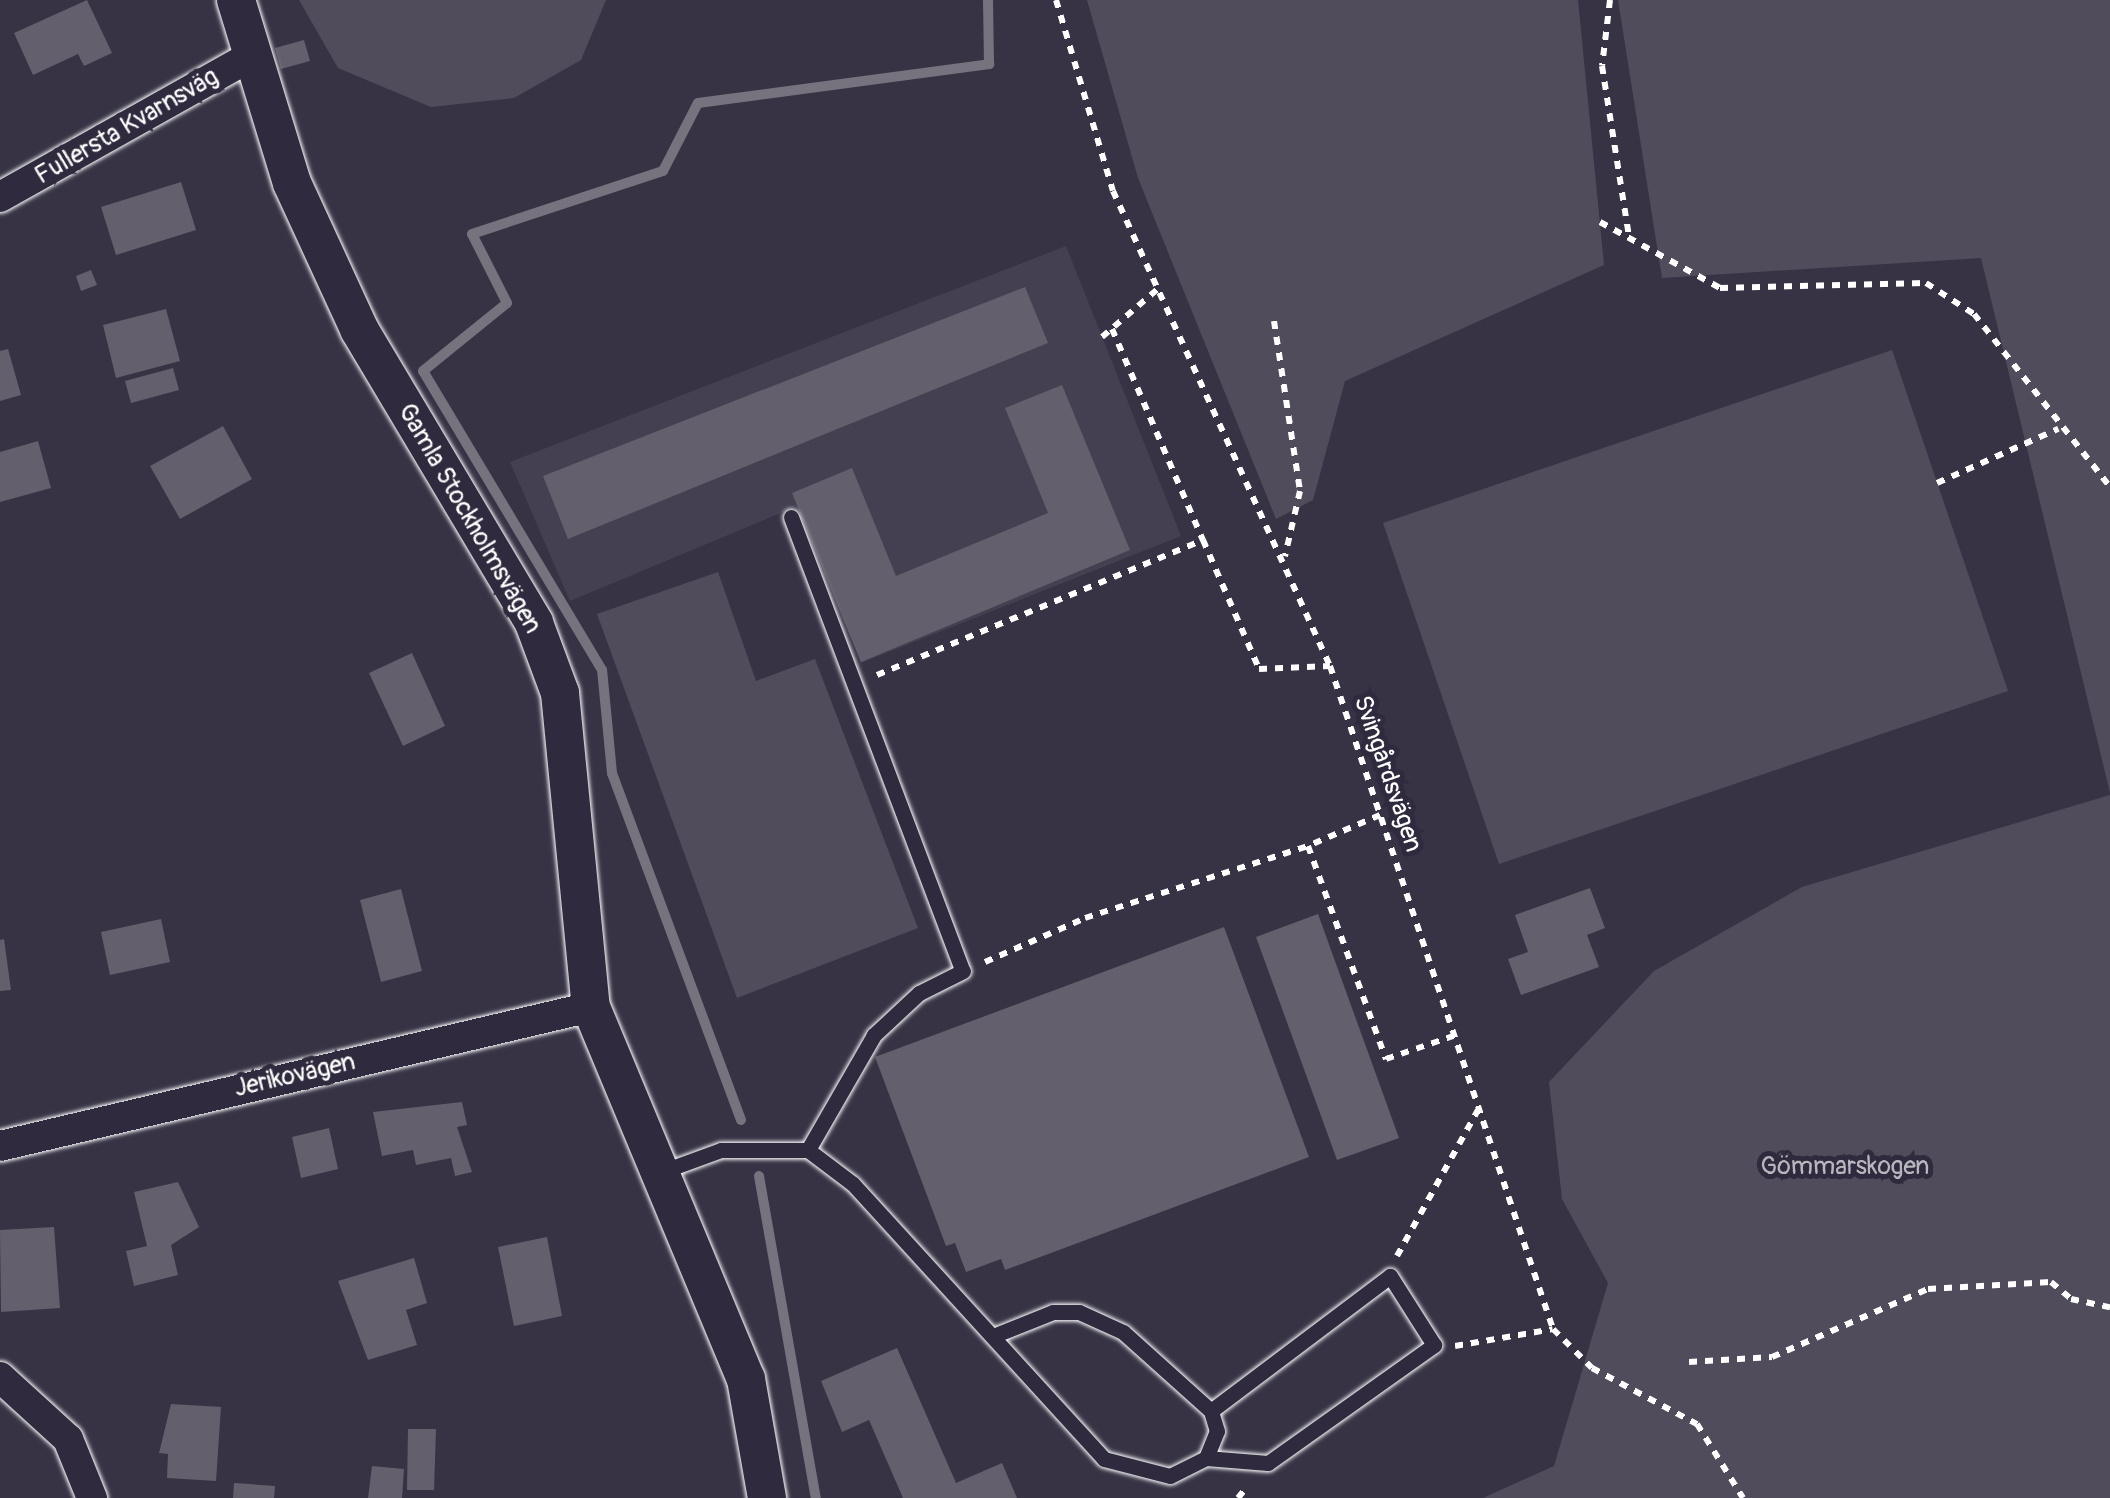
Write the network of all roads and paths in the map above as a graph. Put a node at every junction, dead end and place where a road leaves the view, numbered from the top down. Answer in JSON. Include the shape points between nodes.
{"nodes":[{"id":1,"x":236,"y":0,"type":"edge"},
{"id":2,"x":1056,"y":0,"type":"edge"},
{"id":3,"x":1610,"y":0,"type":"edge"},
{"id":4,"x":253,"y":56,"type":"junction"},
{"id":5,"x":0,"y":197,"type":"edge"},
{"id":6,"x":1600,"y":222,"type":"dead end"},
{"id":7,"x":1630,"y":238,"type":"junction"},
{"id":8,"x":1158,"y":288,"type":"junction"},
{"id":9,"x":1274,"y":321,"type":"dead end"},
{"id":10,"x":1112,"y":329,"type":"junction"},
{"id":11,"x":1102,"y":337,"type":"dead end"},
{"id":12,"x":2058,"y":429,"type":"junction"},
{"id":13,"x":1937,"y":483,"type":"dead end"},
{"id":14,"x":2110,"y":487,"type":"edge"},
{"id":15,"x":791,"y":517,"type":"dead end"},
{"id":16,"x":1203,"y":540,"type":"junction"},
{"id":17,"x":1285,"y":558,"type":"junction"},
{"id":18,"x":1330,"y":666,"type":"junction"},
{"id":19,"x":854,"y":684,"type":"junction"},
{"id":20,"x":1380,"y":816,"type":"junction"},
{"id":21,"x":1308,"y":846,"type":"junction"},
{"id":22,"x":963,"y":971,"type":"junction"},
{"id":23,"x":591,"y":1007,"type":"junction"},
{"id":24,"x":1454,"y":1036,"type":"junction"},
{"id":25,"x":1478,"y":1110,"type":"junction"},
{"id":26,"x":0,"y":1146,"type":"edge"},
{"id":27,"x":808,"y":1150,"type":"junction"},
{"id":28,"x":655,"y":1174,"type":"junction"},
{"id":29,"x":1390,"y":1276,"type":"junction"},
{"id":30,"x":2110,"y":1307,"type":"edge"},
{"id":31,"x":1553,"y":1329,"type":"junction"},
{"id":32,"x":994,"y":1336,"type":"junction"},
{"id":33,"x":1434,"y":1346,"type":"junction"},
{"id":34,"x":1690,"y":1362,"type":"dead end"},
{"id":35,"x":0,"y":1376,"type":"edge"},
{"id":36,"x":1211,"y":1412,"type":"junction"},
{"id":37,"x":1206,"y":1458,"type":"junction"},
{"id":38,"x":92,"y":1498,"type":"edge"},
{"id":39,"x":766,"y":1498,"type":"edge"},
{"id":40,"x":1743,"y":1498,"type":"edge"}],
"edges":[{"from":1,"to":4,"type":"street","name":"Gamla Stockholmsvägen"},
{"from":2,"to":8,"type":"path","name":"Svingårdsvägen","via":[[1114,191]]},
{"from":3,"to":7,"type":"path","via":[[1602,66]]},
{"from":4,"to":5,"type":"street","name":"Fullersta Kvarnsväg"},
{"from":4,"to":23,"type":"street","name":"Gamla Stockholmsvägen","via":[[292,183],[359,329],[534,622],[560,693]]},
{"from":6,"to":7,"type":"path"},
{"from":7,"to":12,"type":"path","via":[[1720,288],[1926,282],[1974,314]]},
{"from":8,"to":10,"type":"path"},
{"from":8,"to":17,"type":"path","name":"Svingårdsvägen"},
{"from":9,"to":17,"type":"path","via":[[1300,491]]},
{"from":10,"to":11,"type":"path"},
{"from":10,"to":16,"type":"path"},
{"from":12,"to":13,"type":"path"},
{"from":12,"to":14,"type":"path"},
{"from":15,"to":19,"type":"lane"},
{"from":16,"to":18,"type":"path","via":[[1259,670]]},
{"from":16,"to":19,"type":"path"},
{"from":17,"to":18,"type":"path","name":"Svingårdsvägen"},
{"from":18,"to":20,"type":"path","name":"Svingårdsvägen"},
{"from":19,"to":22,"type":"lane"},
{"from":20,"to":21,"type":"path"},
{"from":20,"to":24,"type":"path","name":"Svingårdsvägen"},
{"from":21,"to":22,"type":"path","via":[[1085,918]]},
{"from":21,"to":24,"type":"path","via":[[1386,1059]]},
{"from":22,"to":27,"type":"lane","via":[[919,993],[874,1035]]},
{"from":23,"to":26,"type":"street","name":"Jerikovägen"},
{"from":23,"to":28,"type":"street","name":"Gamla Stockholmsvägen"},
{"from":24,"to":25,"type":"path","name":"Svingårdsvägen"},
{"from":25,"to":29,"type":"path","via":[[1412,1215]]},
{"from":25,"to":31,"type":"path","name":"Svingårdsvägen"},
{"from":27,"to":28,"type":"lane","via":[[721,1150]]},
{"from":27,"to":32,"type":"lane","via":[[853,1184]]},
{"from":28,"to":39,"type":"street","name":"Gamla Stockholmsvägen","via":[[746,1379]]},
{"from":29,"to":33,"type":"lane"},
{"from":29,"to":36,"type":"lane"},
{"from":30,"to":34,"type":"path","via":[[2070,1298],[2051,1282],[1928,1289],[1772,1357]]},
{"from":31,"to":33,"type":"path"},
{"from":31,"to":40,"type":"path","name":"Svingårdsvägen","via":[[1592,1368],[1697,1424]]},
{"from":32,"to":36,"type":"lane","via":[[1079,1312],[1122,1332]]},
{"from":32,"to":37,"type":"lane","via":[[1104,1459],[1170,1476]]},
{"from":33,"to":37,"type":"lane","via":[[1268,1463]]},
{"from":35,"to":38,"type":"street","via":[[68,1439]]},
{"from":36,"to":37,"type":"lane","via":[[1216,1431]]}]}
